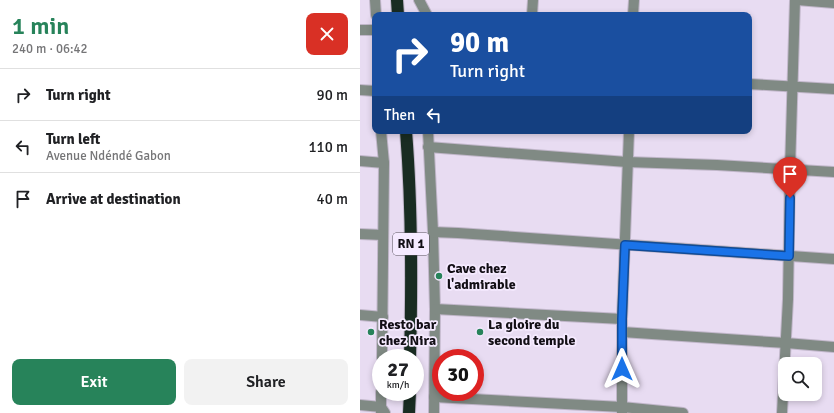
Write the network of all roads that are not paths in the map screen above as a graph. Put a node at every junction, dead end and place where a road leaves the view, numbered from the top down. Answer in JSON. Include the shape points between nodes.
{"nodes":[{"id":1,"x":375,"y":0,"type":"edge"},
{"id":2,"x":397,"y":0,"type":"edge"},
{"id":3,"x":419,"y":0,"type":"edge"},
{"id":4,"x":533,"y":0,"type":"edge"},
{"id":5,"x":634,"y":0,"type":"edge"},
{"id":6,"x":796,"y":0,"type":"edge"},
{"id":7,"x":834,"y":3,"type":"edge"},
{"id":8,"x":376,"y":12,"type":"edge"},
{"id":9,"x":398,"y":12,"type":"edge"},
{"id":10,"x":425,"y":12,"type":"edge"},
{"id":11,"x":532,"y":12,"type":"edge"},
{"id":12,"x":633,"y":12,"type":"edge"},
{"id":13,"x":360,"y":30,"type":"edge"},
{"id":14,"x":372,"y":30,"type":"edge"},
{"id":15,"x":752,"y":84,"type":"edge"},
{"id":16,"x":793,"y":87,"type":"junction"},
{"id":17,"x":360,"y":90,"type":"edge"},
{"id":18,"x":834,"y":90,"type":"edge"},
{"id":19,"x":372,"y":91,"type":"edge"},
{"id":20,"x":382,"y":134,"type":"edge"},
{"id":21,"x":406,"y":134,"type":"edge"},
{"id":22,"x":428,"y":134,"type":"edge"},
{"id":23,"x":629,"y":134,"type":"edge"},
{"id":24,"x":428,"y":147,"type":"junction"},
{"id":25,"x":360,"y":161,"type":"edge"},
{"id":26,"x":627,"y":162,"type":"junction"},
{"id":27,"x":384,"y":163,"type":"junction"},
{"id":28,"x":790,"y":170,"type":"junction"},
{"id":29,"x":834,"y":172,"type":"edge"},
{"id":30,"x":433,"y":232,"type":"junction"},
{"id":31,"x":360,"y":234,"type":"edge"},
{"id":32,"x":383,"y":236,"type":"junction"},
{"id":33,"x":625,"y":245,"type":"junction"},
{"id":34,"x":789,"y":256,"type":"junction"},
{"id":35,"x":834,"y":259,"type":"edge"},
{"id":36,"x":435,"y":310,"type":"junction"},
{"id":37,"x":360,"y":316,"type":"edge"},
{"id":38,"x":383,"y":317,"type":"junction"},
{"id":39,"x":622,"y":319,"type":"junction"},
{"id":40,"x":622,"y":332,"type":"junction"},
{"id":41,"x":786,"y":343,"type":"junction"},
{"id":42,"x":834,"y":348,"type":"edge"},
{"id":43,"x":382,"y":349,"type":"edge"},
{"id":44,"x":410,"y":349,"type":"edge"},
{"id":45,"x":435,"y":349,"type":"edge"},
{"id":46,"x":484,"y":400,"type":"edge"},
{"id":47,"x":410,"y":401,"type":"edge"},
{"id":48,"x":434,"y":401,"type":"edge"},
{"id":49,"x":360,"y":405,"type":"edge"},
{"id":50,"x":622,"y":410,"type":"edge"},
{"id":51,"x":382,"y":411,"type":"edge"},
{"id":52,"x":409,"y":413,"type":"edge"},
{"id":53,"x":434,"y":413,"type":"edge"},
{"id":54,"x":684,"y":413,"type":"edge"},
{"id":55,"x":782,"y":413,"type":"edge"}],
"edges":[{"from":1,"to":8,"type":"street"},
{"from":2,"to":9,"type":"highway"},
{"from":3,"to":10,"type":"street"},
{"from":4,"to":11,"type":"street"},
{"from":5,"to":12,"type":"street"},
{"from":6,"to":7,"type":"street"},
{"from":6,"to":16,"type":"street"},
{"from":13,"to":14,"type":"street"},
{"from":15,"to":16,"type":"street"},
{"from":16,"to":18,"type":"street"},
{"from":16,"to":28,"type":"street"},
{"from":17,"to":19,"type":"street"},
{"from":20,"to":27,"type":"street"},
{"from":21,"to":44,"type":"highway","number":"RN 1","via":[[411,269]]},
{"from":22,"to":24,"type":"street"},
{"from":23,"to":26,"type":"street"},
{"from":24,"to":26,"type":"street"},
{"from":24,"to":30,"type":"street"},
{"from":25,"to":27,"type":"street"},
{"from":26,"to":28,"type":"street"},
{"from":26,"to":33,"type":"street"},
{"from":27,"to":32,"type":"street"},
{"from":28,"to":29,"type":"street"},
{"from":28,"to":34,"type":"street"},
{"from":30,"to":33,"type":"street"},
{"from":30,"to":36,"type":"street"},
{"from":31,"to":32,"type":"street"},
{"from":32,"to":38,"type":"street"},
{"from":33,"to":34,"type":"street"},
{"from":33,"to":39,"type":"street"},
{"from":34,"to":35,"type":"street"},
{"from":34,"to":41,"type":"street"},
{"from":36,"to":39,"type":"street"},
{"from":36,"to":45,"type":"street"},
{"from":37,"to":38,"type":"street"},
{"from":38,"to":43,"type":"street"},
{"from":39,"to":40,"type":"street"},
{"from":40,"to":41,"type":"street"},
{"from":40,"to":50,"type":"street"},
{"from":41,"to":42,"type":"street"},
{"from":41,"to":55,"type":"street"},
{"from":46,"to":50,"type":"street"},
{"from":47,"to":52,"type":"highway"},
{"from":48,"to":53,"type":"street"},
{"from":49,"to":51,"type":"street"},
{"from":50,"to":54,"type":"street"}]}
